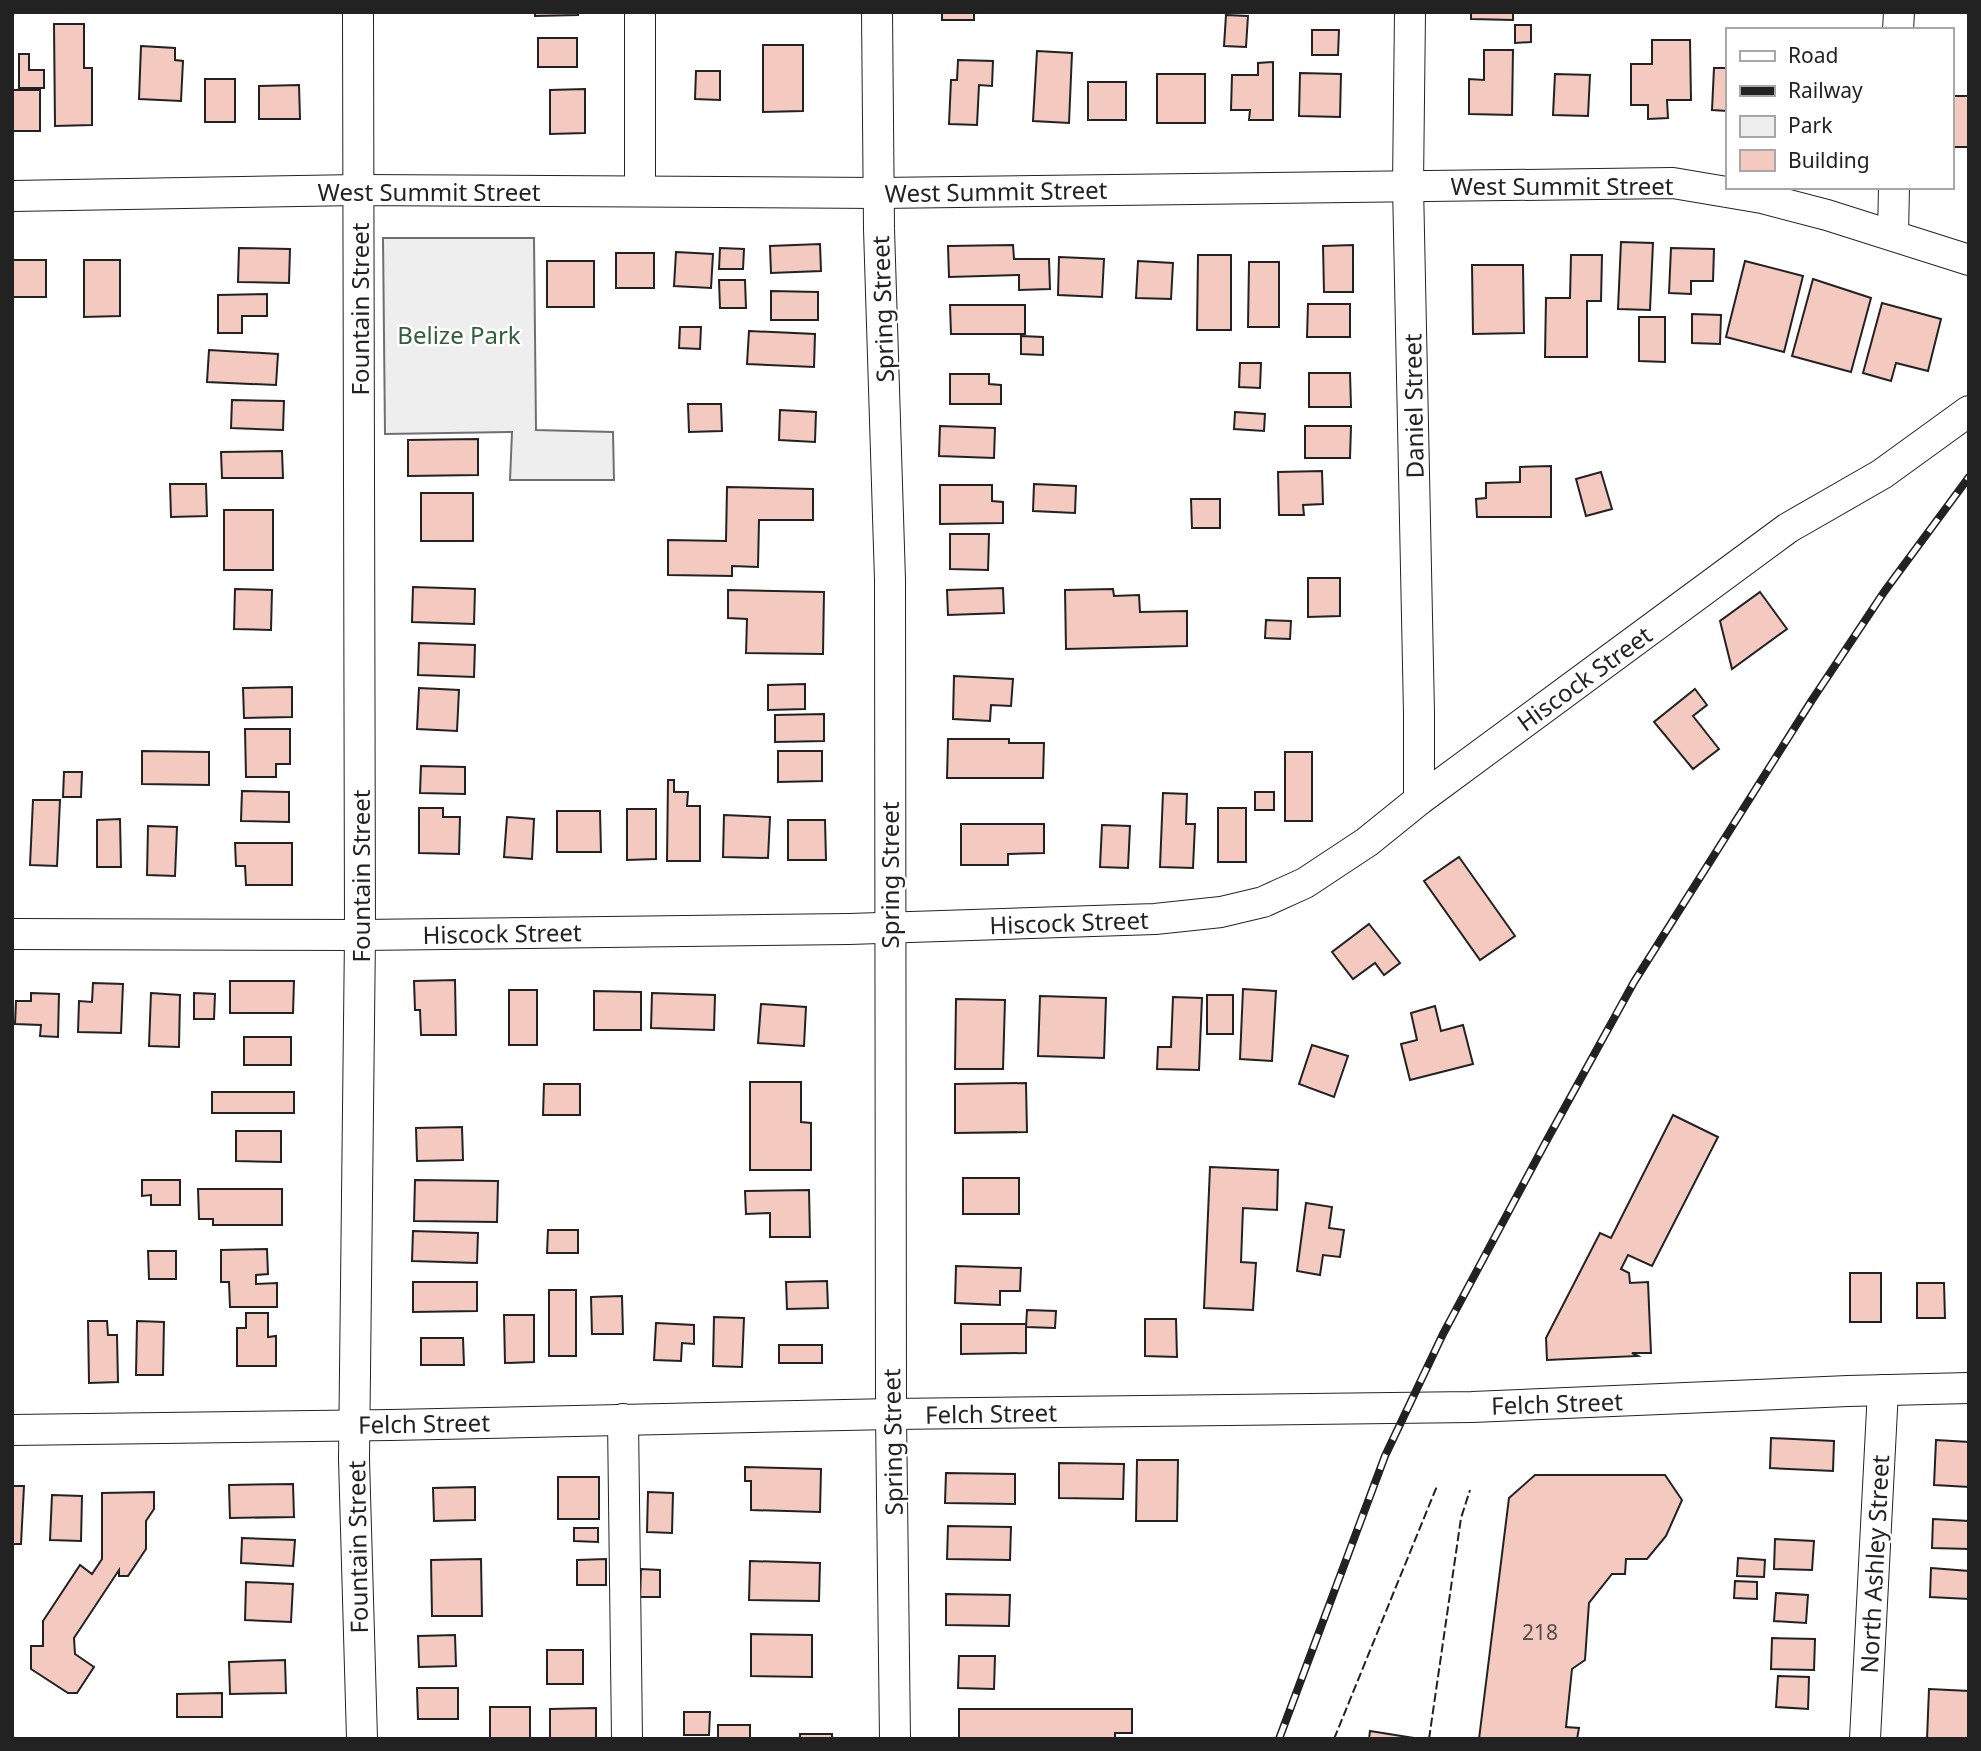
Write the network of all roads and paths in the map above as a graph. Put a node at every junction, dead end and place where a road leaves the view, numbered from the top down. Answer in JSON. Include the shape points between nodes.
{"nodes":[{"id":1,"x":358,"y":12,"type":"edge"},
{"id":2,"x":640,"y":12,"type":"edge"},
{"id":3,"x":877,"y":12,"type":"edge"},
{"id":4,"x":1410,"y":12,"type":"edge"},
{"id":5,"x":1408,"y":185,"type":"junction"},
{"id":6,"x":1894,"y":189,"type":"edge"},
{"id":7,"x":358,"y":190,"type":"junction"},
{"id":8,"x":640,"y":190,"type":"junction"},
{"id":9,"x":878,"y":193,"type":"junction"},
{"id":10,"x":12,"y":196,"type":"edge"},
{"id":11,"x":1893,"y":235,"type":"junction"},
{"id":12,"x":1969,"y":260,"type":"edge"},
{"id":13,"x":1969,"y":411,"type":"edge"},
{"id":14,"x":1419,"y":800,"type":"junction"},
{"id":15,"x":889,"y":928,"type":"junction"},
{"id":16,"x":12,"y":934,"type":"edge"},
{"id":17,"x":360,"y":935,"type":"junction"},
{"id":18,"x":1969,"y":1388,"type":"edge"},
{"id":19,"x":1883,"y":1390,"type":"junction"},
{"id":20,"x":891,"y":1414,"type":"junction"},
{"id":21,"x":623,"y":1419,"type":"junction"},
{"id":22,"x":354,"y":1424,"type":"junction"},
{"id":23,"x":12,"y":1430,"type":"edge"},
{"id":24,"x":362,"y":1739,"type":"edge"},
{"id":25,"x":627,"y":1739,"type":"edge"},
{"id":26,"x":895,"y":1739,"type":"edge"},
{"id":27,"x":1866,"y":1739,"type":"edge"}],
"edges":[{"from":1,"to":7,"type":"street","name":"Fountain Street"},
{"from":2,"to":8,"type":"street"},
{"from":3,"to":9,"type":"street","name":"Spring Street"},
{"from":4,"to":5,"type":"street","name":"Daniel Street"},
{"from":5,"to":9,"type":"street","name":"West Summit Street"},
{"from":5,"to":11,"type":"street","name":"West Summit Street","via":[[1673,183],[1762,198]]},
{"from":5,"to":14,"type":"street","name":"Daniel Street"},
{"from":6,"to":11,"type":"street"},
{"from":7,"to":8,"type":"street","name":"West Summit Street"},
{"from":7,"to":10,"type":"street","name":"West Summit Street"},
{"from":7,"to":17,"type":"street","name":"Fountain Street"},
{"from":8,"to":9,"type":"street","name":"West Summit Street"},
{"from":9,"to":15,"type":"street","name":"Spring Street","via":[[890,580]]},
{"from":11,"to":12,"type":"street","name":"West Summit Street"},
{"from":13,"to":14,"type":"street","name":"Hiscock Street","via":[[1882,474],[1788,527]]},
{"from":14,"to":15,"type":"street","name":"Hiscock Street","via":[[1305,883],[1263,902],[1155,919]]},
{"from":15,"to":17,"type":"street","name":"Hiscock Street"},
{"from":15,"to":20,"type":"street","name":"Spring Street"},
{"from":16,"to":17,"type":"street","name":"Hiscock Street"},
{"from":17,"to":22,"type":"street","name":"Fountain Street"},
{"from":18,"to":19,"type":"street","name":"Felch Street"},
{"from":19,"to":20,"type":"street","name":"Felch Street","via":[[1472,1407]]},
{"from":19,"to":27,"type":"street","name":"North Ashley Street"},
{"from":20,"to":21,"type":"street","name":"Felch Street"},
{"from":20,"to":26,"type":"street","name":"Spring Street"},
{"from":21,"to":22,"type":"street","name":"Felch Street"},
{"from":21,"to":25,"type":"street"},
{"from":22,"to":23,"type":"street","name":"Felch Street"},
{"from":22,"to":24,"type":"street","name":"Fountain Street"}]}
